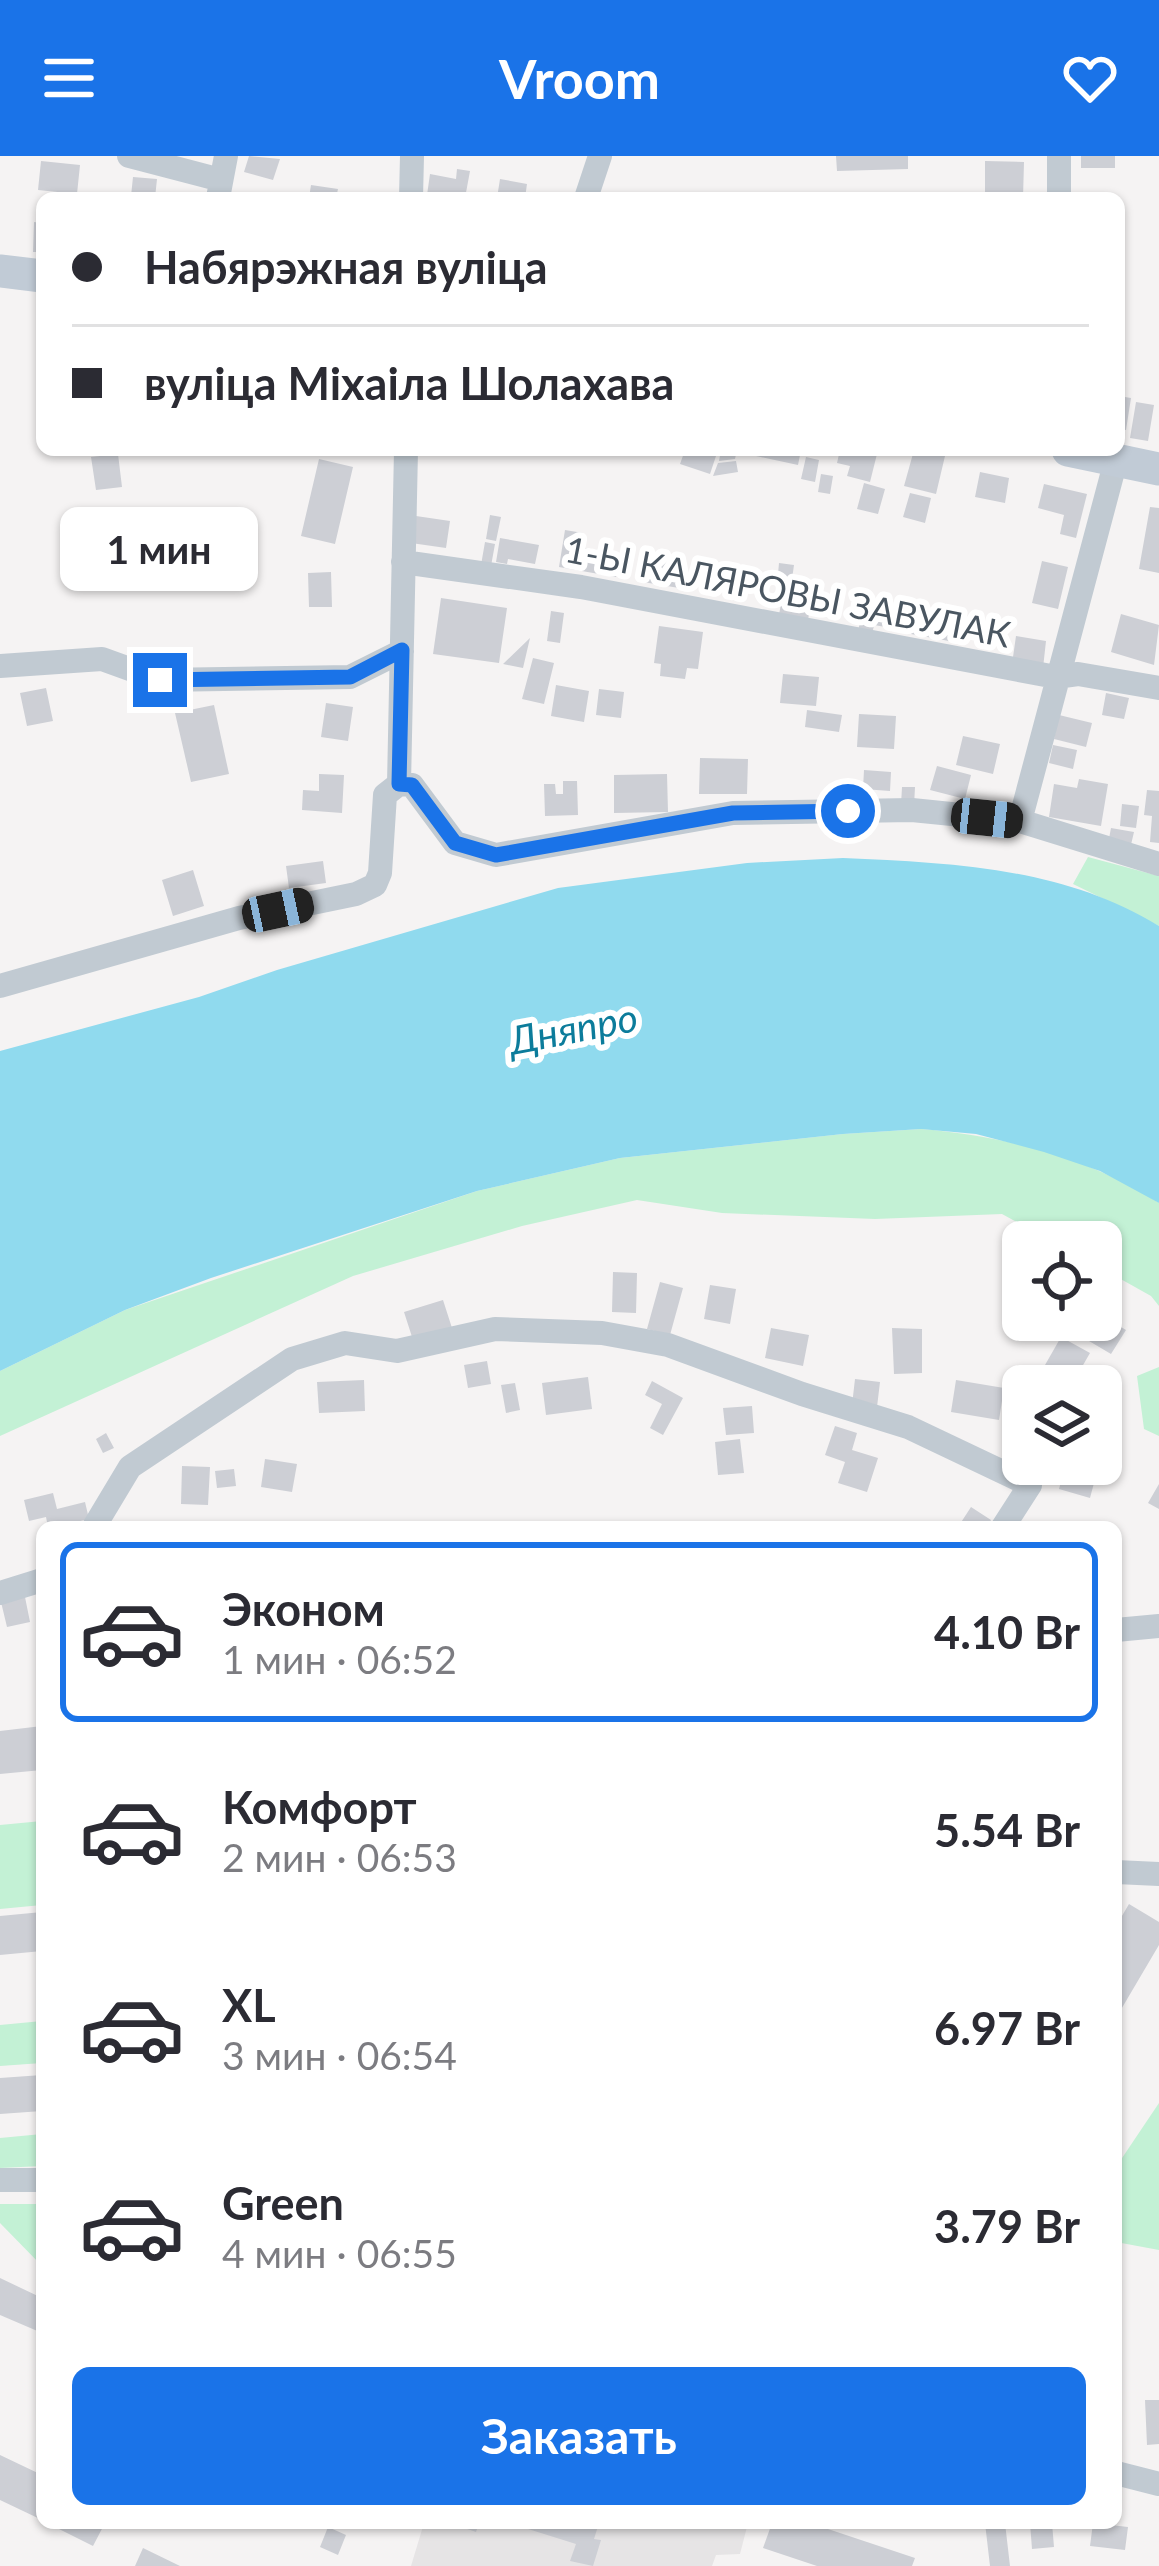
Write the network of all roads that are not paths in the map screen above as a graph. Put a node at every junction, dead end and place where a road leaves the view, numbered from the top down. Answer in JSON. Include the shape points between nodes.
{"nodes":[{"id":1,"x":129,"y":156,"type":"edge"},
{"id":2,"x":412,"y":156,"type":"edge"},
{"id":3,"x":600,"y":156,"type":"edge"},
{"id":4,"x":1059,"y":156,"type":"edge"},
{"id":5,"x":222,"y":178,"type":"edge"},
{"id":6,"x":411,"y":192,"type":"edge"},
{"id":7,"x":588,"y":192,"type":"edge"},
{"id":8,"x":1059,"y":192,"type":"edge"},
{"id":9,"x":0,"y":271,"type":"edge"},
{"id":10,"x":36,"y":275,"type":"edge"},
{"id":11,"x":406,"y":456,"type":"edge"},
{"id":12,"x":1097,"y":456,"type":"edge"},
{"id":13,"x":1117,"y":460,"type":"junction"},
{"id":14,"x":1159,"y":469,"type":"edge"},
{"id":15,"x":403,"y":562,"type":"junction"},
{"id":16,"x":402,"y":650,"type":"junction"},
{"id":17,"x":0,"y":666,"type":"edge"},
{"id":18,"x":1056,"y":677,"type":"junction"},
{"id":19,"x":1159,"y":688,"type":"edge"},
{"id":20,"x":399,"y":784,"type":"junction"},
{"id":21,"x":1020,"y":821,"type":"junction"},
{"id":22,"x":1159,"y":864,"type":"edge"},
{"id":23,"x":0,"y":986,"type":"edge"},
{"id":24,"x":98,"y":1521,"type":"edge"},
{"id":25,"x":1008,"y":1521,"type":"edge"},
{"id":26,"x":36,"y":1582,"type":"edge"},
{"id":27,"x":0,"y":1593,"type":"edge"},
{"id":28,"x":1159,"y":1626,"type":"edge"},
{"id":29,"x":1122,"y":1629,"type":"edge"},
{"id":30,"x":1122,"y":1872,"type":"edge"},
{"id":31,"x":1159,"y":1874,"type":"edge"},
{"id":32,"x":0,"y":2180,"type":"edge"},
{"id":33,"x":36,"y":2180,"type":"edge"},
{"id":34,"x":1122,"y":2475,"type":"edge"},
{"id":35,"x":1159,"y":2484,"type":"edge"}],
"edges":[{"from":1,"to":5,"type":"street"},
{"from":2,"to":6,"type":"street"},
{"from":3,"to":7,"type":"street"},
{"from":4,"to":8,"type":"street"},
{"from":9,"to":10,"type":"main road"},
{"from":11,"to":15,"type":"street"},
{"from":12,"to":13,"type":"main road"},
{"from":13,"to":14,"type":"main road"},
{"from":13,"to":18,"type":"street"},
{"from":15,"to":16,"type":"street"},
{"from":15,"to":18,"type":"street","name":"1-Ы КАЛЯРОВЫ ЗАВУЛАК","via":[[581,587]]},
{"from":16,"to":17,"type":"street","via":[[350,677],[160,680],[102,659]]},
{"from":16,"to":20,"type":"street"},
{"from":18,"to":19,"type":"street","name":"1-Ы КАЛЯРОВЫ ЗАВУЛАК"},
{"from":18,"to":21,"type":"street"},
{"from":20,"to":21,"type":"street","via":[[412,785],[455,843],[496,855],[733,813],[912,810]]},
{"from":20,"to":23,"type":"street","via":[[385,795],[375,885]]},
{"from":21,"to":22,"type":"street"},
{"from":24,"to":25,"type":"street","via":[[130,1467],[292,1358],[345,1343],[397,1351],[496,1329],[602,1333],[668,1346],[908,1427],[1030,1485]]},
{"from":26,"to":27,"type":"street"},
{"from":28,"to":29,"type":"street"},
{"from":30,"to":31,"type":"street"},
{"from":32,"to":33,"type":"street"},
{"from":34,"to":35,"type":"street"}]}
